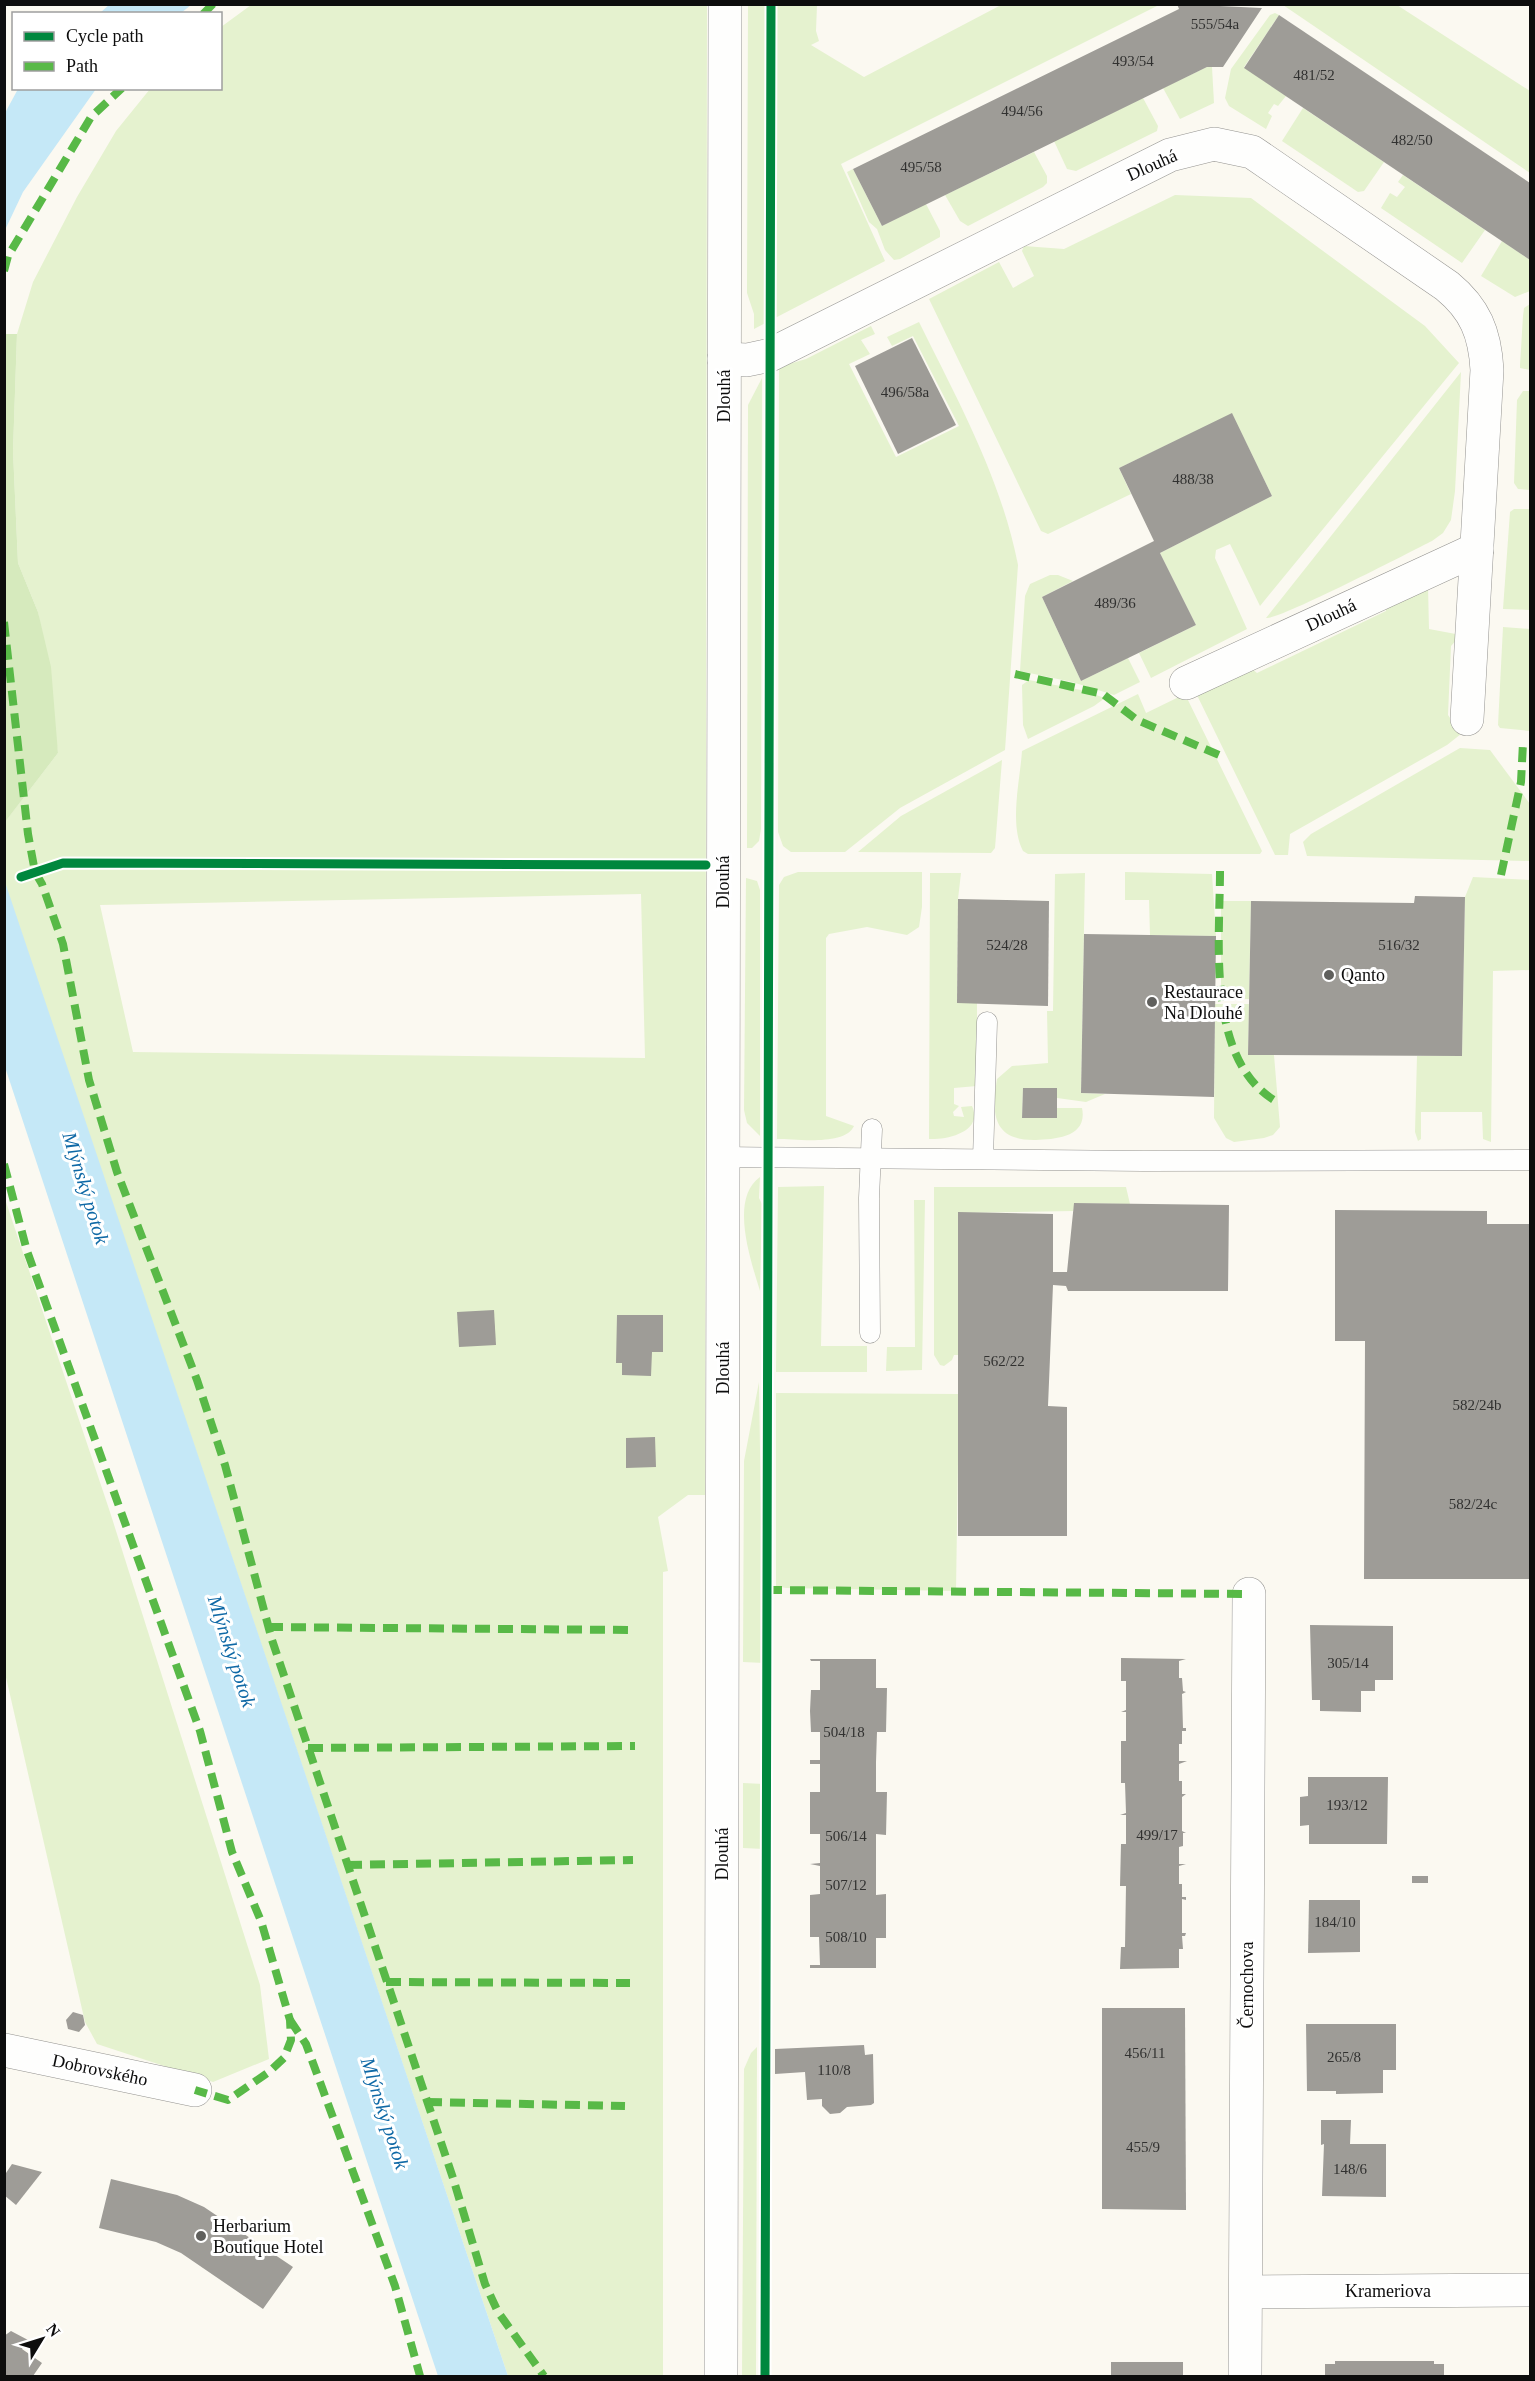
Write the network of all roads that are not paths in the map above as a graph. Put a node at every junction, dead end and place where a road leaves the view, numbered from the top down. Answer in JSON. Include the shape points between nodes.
{"nodes":[{"id":1,"x":725,"y":4,"type":"edge"},
{"id":2,"x":724,"y":359,"type":"junction"},
{"id":3,"x":1477,"y":549,"type":"junction"},
{"id":4,"x":1186,"y":683,"type":"dead end"},
{"id":5,"x":1467,"y":719,"type":"dead end"},
{"id":6,"x":987,"y":1022,"type":"dead end"},
{"id":7,"x":872,"y":1129,"type":"dead end"},
{"id":8,"x":723,"y":1157,"type":"junction"},
{"id":9,"x":871,"y":1158,"type":"junction"},
{"id":10,"x":983,"y":1159,"type":"junction"},
{"id":11,"x":1530,"y":1160,"type":"edge"},
{"id":12,"x":870,"y":1333,"type":"dead end"},
{"id":13,"x":1249,"y":1594,"type":"dead end"},
{"id":14,"x":4,"y":2050,"type":"edge"},
{"id":15,"x":195,"y":2090,"type":"dead end"},
{"id":16,"x":1530,"y":2290,"type":"edge"},
{"id":17,"x":1246,"y":2292,"type":"junction"},
{"id":18,"x":721,"y":2376,"type":"edge"},
{"id":19,"x":1245,"y":2376,"type":"edge"}],
"edges":[{"from":1,"to":2,"type":"street","name":"Dlouhá"},
{"from":2,"to":3,"type":"street","name":"Dlouhá","via":[[747,360],[770,354],[1170,155],[1214,144],[1252,152],[1447,286],[1478,322],[1486,370]]},
{"from":2,"to":8,"type":"street","name":"Dlouhá"},
{"from":3,"to":4,"type":"street","name":"Dlouhá"},
{"from":3,"to":5,"type":"street","name":"Dlouhá"},
{"from":6,"to":10,"type":"lane"},
{"from":7,"to":9,"type":"lane"},
{"from":8,"to":9,"type":"lane"},
{"from":8,"to":18,"type":"street","name":"Dlouhá"},
{"from":9,"to":10,"type":"lane"},
{"from":9,"to":12,"type":"lane"},
{"from":10,"to":11,"type":"lane"},
{"from":13,"to":17,"type":"street","name":"Černochova"},
{"from":14,"to":15,"type":"street","name":"Dobrovského"},
{"from":16,"to":17,"type":"street","name":"Krameriova"},
{"from":17,"to":19,"type":"street","name":"Černochova"}]}
